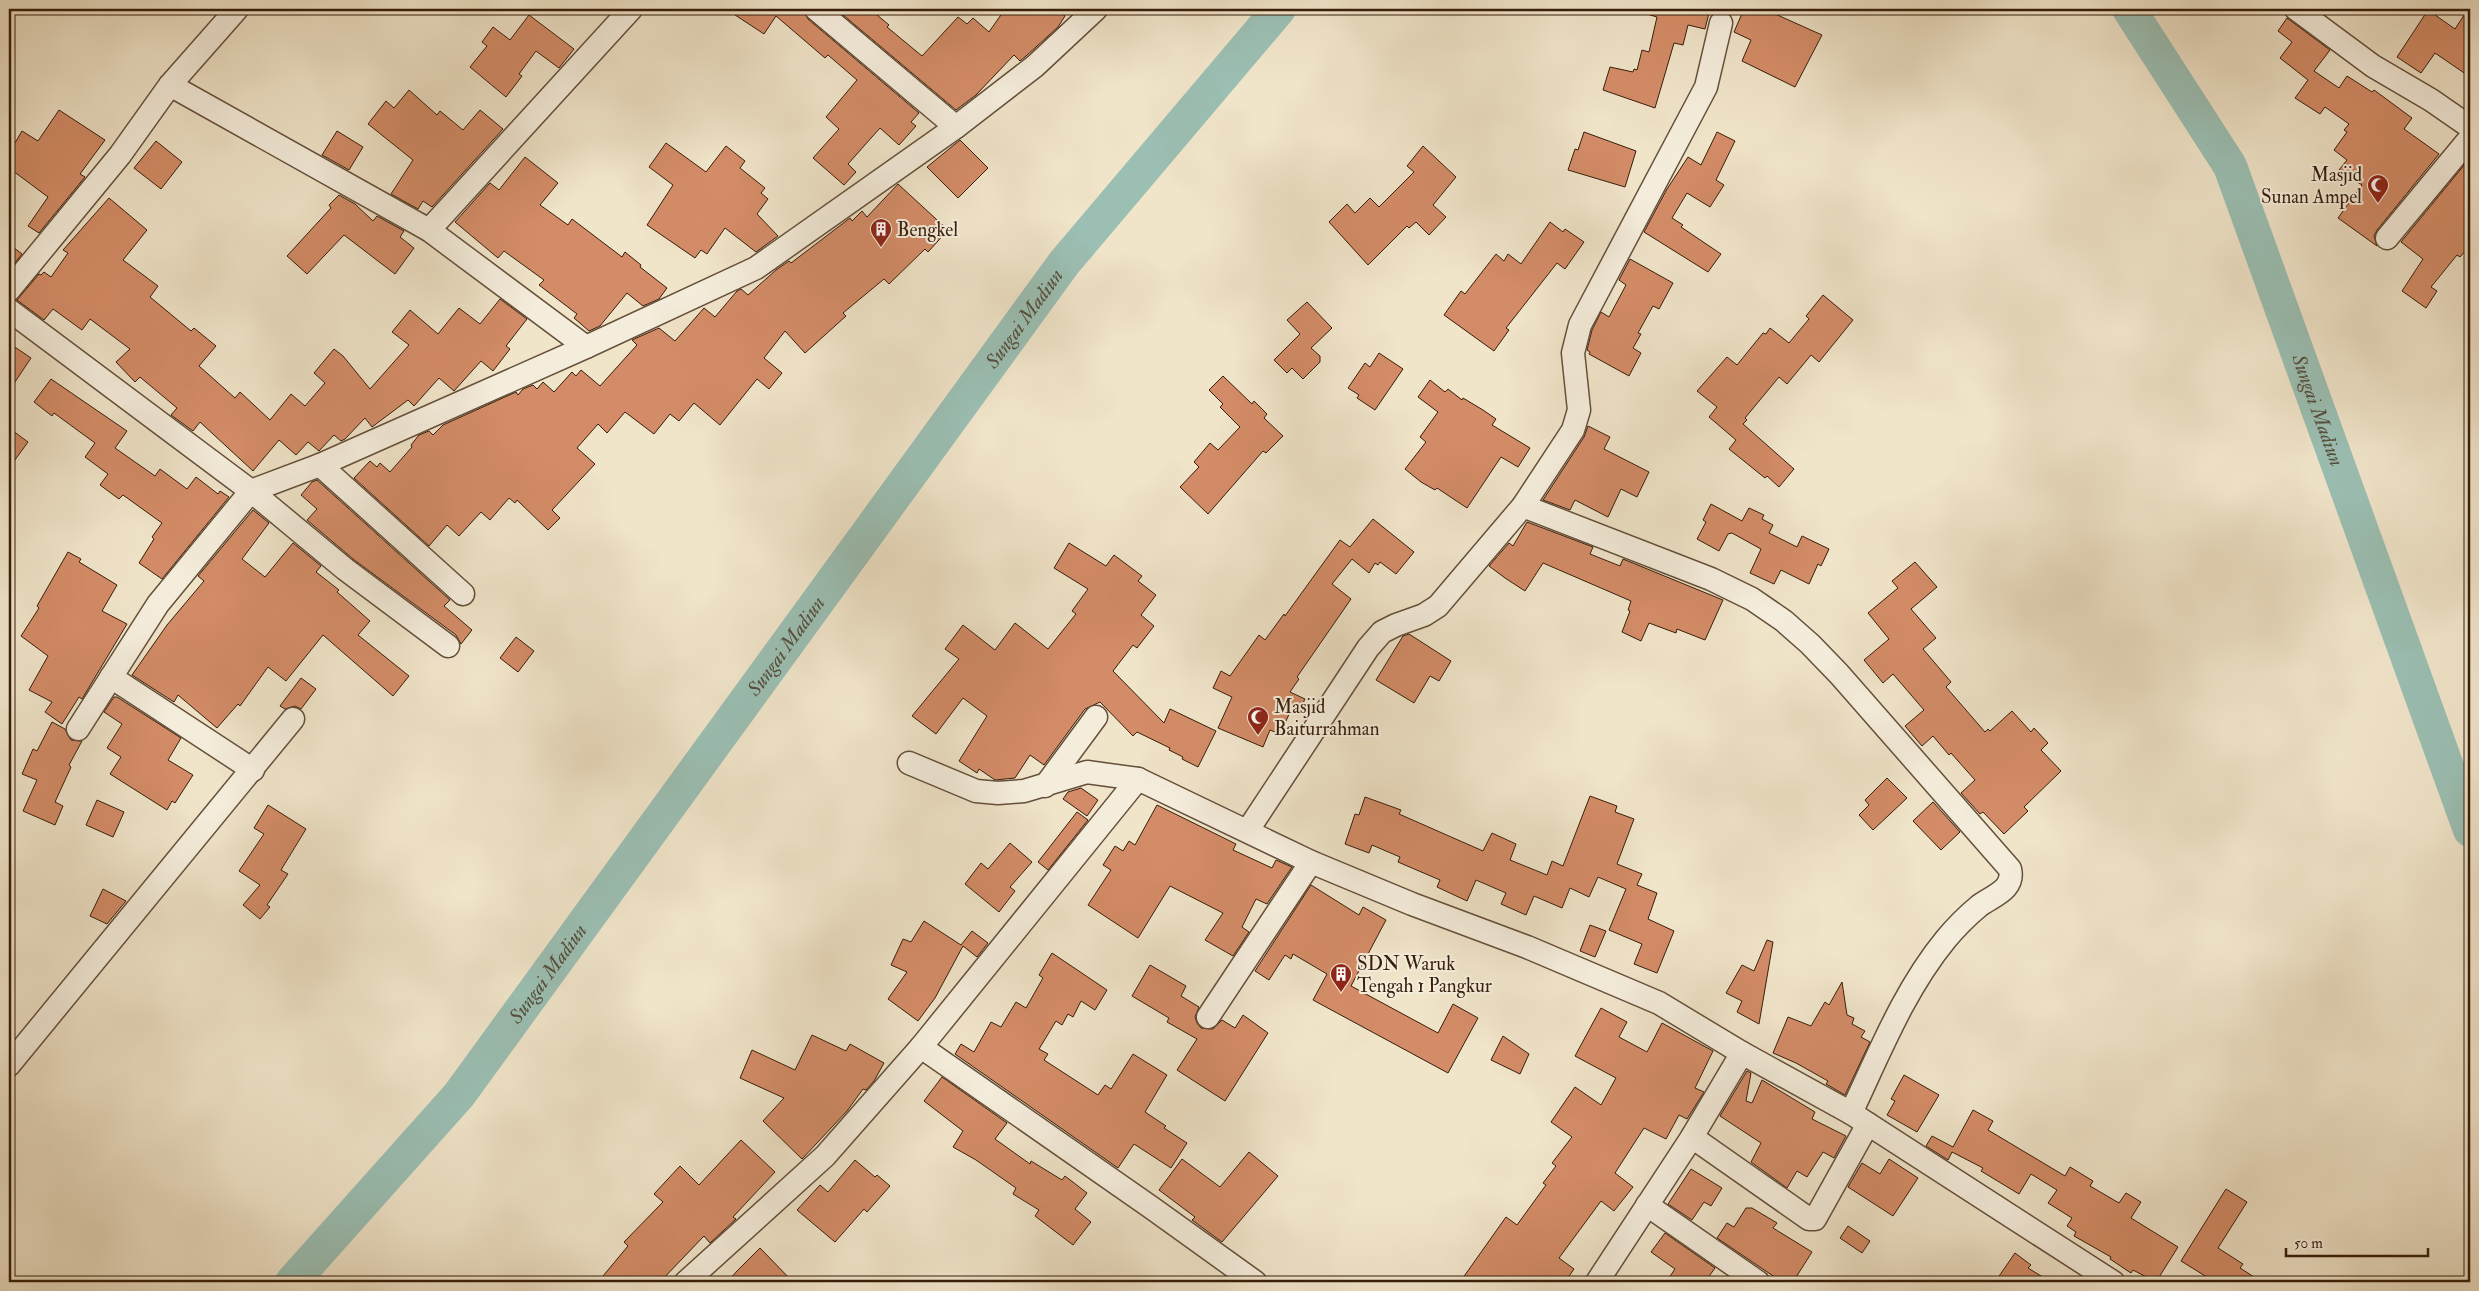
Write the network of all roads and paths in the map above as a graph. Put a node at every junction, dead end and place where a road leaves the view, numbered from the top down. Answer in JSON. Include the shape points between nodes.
{"nodes":[{"id":1,"x":237,"y":9,"type":"edge"},
{"id":2,"x":631,"y":9,"type":"edge"},
{"id":3,"x":816,"y":9,"type":"edge"},
{"id":4,"x":1096,"y":9,"type":"edge"},
{"id":5,"x":2296,"y":9,"type":"edge"},
{"id":6,"x":1722,"y":23,"type":"dead end"},
{"id":7,"x":170,"y":84,"type":"junction"},
{"id":8,"x":956,"y":127,"type":"junction"},
{"id":9,"x":2470,"y":127,"type":"edge"},
{"id":10,"x":2470,"y":138,"type":"edge"},
{"id":11,"x":429,"y":230,"type":"junction"},
{"id":12,"x":2387,"y":238,"type":"dead end"},
{"id":13,"x":9,"y":290,"type":"edge"},
{"id":14,"x":9,"y":310,"type":"edge"},
{"id":15,"x":586,"y":347,"type":"junction"},
{"id":16,"x":320,"y":465,"type":"junction"},
{"id":17,"x":251,"y":491,"type":"junction"},
{"id":18,"x":1523,"y":506,"type":"junction"},
{"id":19,"x":463,"y":594,"type":"dead end"},
{"id":20,"x":448,"y":646,"type":"dead end"},
{"id":21,"x":111,"y":677,"type":"junction"},
{"id":22,"x":1096,"y":717,"type":"dead end"},
{"id":23,"x":294,"y":719,"type":"dead end"},
{"id":24,"x":78,"y":729,"type":"dead end"},
{"id":25,"x":909,"y":763,"type":"dead end"},
{"id":26,"x":253,"y":770,"type":"junction"},
{"id":27,"x":1138,"y":779,"type":"junction"},
{"id":28,"x":1045,"y":786,"type":"junction"},
{"id":29,"x":1248,"y":830,"type":"junction"},
{"id":30,"x":1311,"y":862,"type":"junction"},
{"id":31,"x":1208,"y":1017,"type":"dead end"},
{"id":32,"x":921,"y":1047,"type":"junction"},
{"id":33,"x":1742,"y":1054,"type":"junction"},
{"id":34,"x":9,"y":1065,"type":"edge"},
{"id":35,"x":1859,"y":1119,"type":"junction"},
{"id":36,"x":1692,"y":1137,"type":"junction"},
{"id":37,"x":1647,"y":1204,"type":"junction"},
{"id":38,"x":686,"y":1282,"type":"edge"},
{"id":39,"x":1255,"y":1282,"type":"edge"},
{"id":40,"x":1597,"y":1282,"type":"edge"},
{"id":41,"x":1758,"y":1282,"type":"edge"},
{"id":42,"x":2113,"y":1282,"type":"edge"}],
"edges":[{"from":1,"to":7,"type":"street"},
{"from":2,"to":11,"type":"street"},
{"from":3,"to":8,"type":"street"},
{"from":4,"to":8,"type":"street","via":[[1035,66]]},
{"from":5,"to":9,"type":"street","via":[[2373,66]]},
{"from":6,"to":18,"type":"street","via":[[1706,87],[1580,325],[1573,353],[1579,410],[1573,430]]},
{"from":7,"to":11,"type":"street"},
{"from":7,"to":13,"type":"street","via":[[120,155]]},
{"from":8,"to":15,"type":"street","via":[[756,268]]},
{"from":10,"to":12,"type":"street"},
{"from":11,"to":15,"type":"street"},
{"from":14,"to":17,"type":"street"},
{"from":15,"to":16,"type":"street"},
{"from":16,"to":17,"type":"street"},
{"from":16,"to":19,"type":"street"},
{"from":17,"to":20,"type":"street"},
{"from":17,"to":21,"type":"street","via":[[158,604]]},
{"from":18,"to":29,"type":"street","via":[[1438,606],[1382,632],[1368,648]]},
{"from":18,"to":35,"type":"street","via":[[1711,579],[1752,599],[1784,621],[1839,674],[2010,869],[2010,882],[2000,894],[1956,927],[1928,961],[1906,999]]},
{"from":21,"to":24,"type":"street"},
{"from":21,"to":26,"type":"street"},
{"from":22,"to":28,"type":"street"},
{"from":23,"to":26,"type":"street"},
{"from":25,"to":28,"type":"street","via":[[976,791],[998,793]]},
{"from":26,"to":34,"type":"street"},
{"from":27,"to":28,"type":"street","via":[[1087,772]]},
{"from":27,"to":29,"type":"street"},
{"from":27,"to":32,"type":"street"},
{"from":29,"to":30,"type":"street"},
{"from":30,"to":31,"type":"street"},
{"from":30,"to":33,"type":"street","via":[[1659,1003]]},
{"from":32,"to":38,"type":"street","via":[[825,1156]]},
{"from":32,"to":39,"type":"street"},
{"from":33,"to":35,"type":"street"},
{"from":33,"to":36,"type":"street"},
{"from":35,"to":36,"type":"street","via":[[1815,1219],[1809,1219]]},
{"from":35,"to":42,"type":"street"},
{"from":36,"to":37,"type":"street"},
{"from":37,"to":40,"type":"street"},
{"from":37,"to":41,"type":"street"}]}
